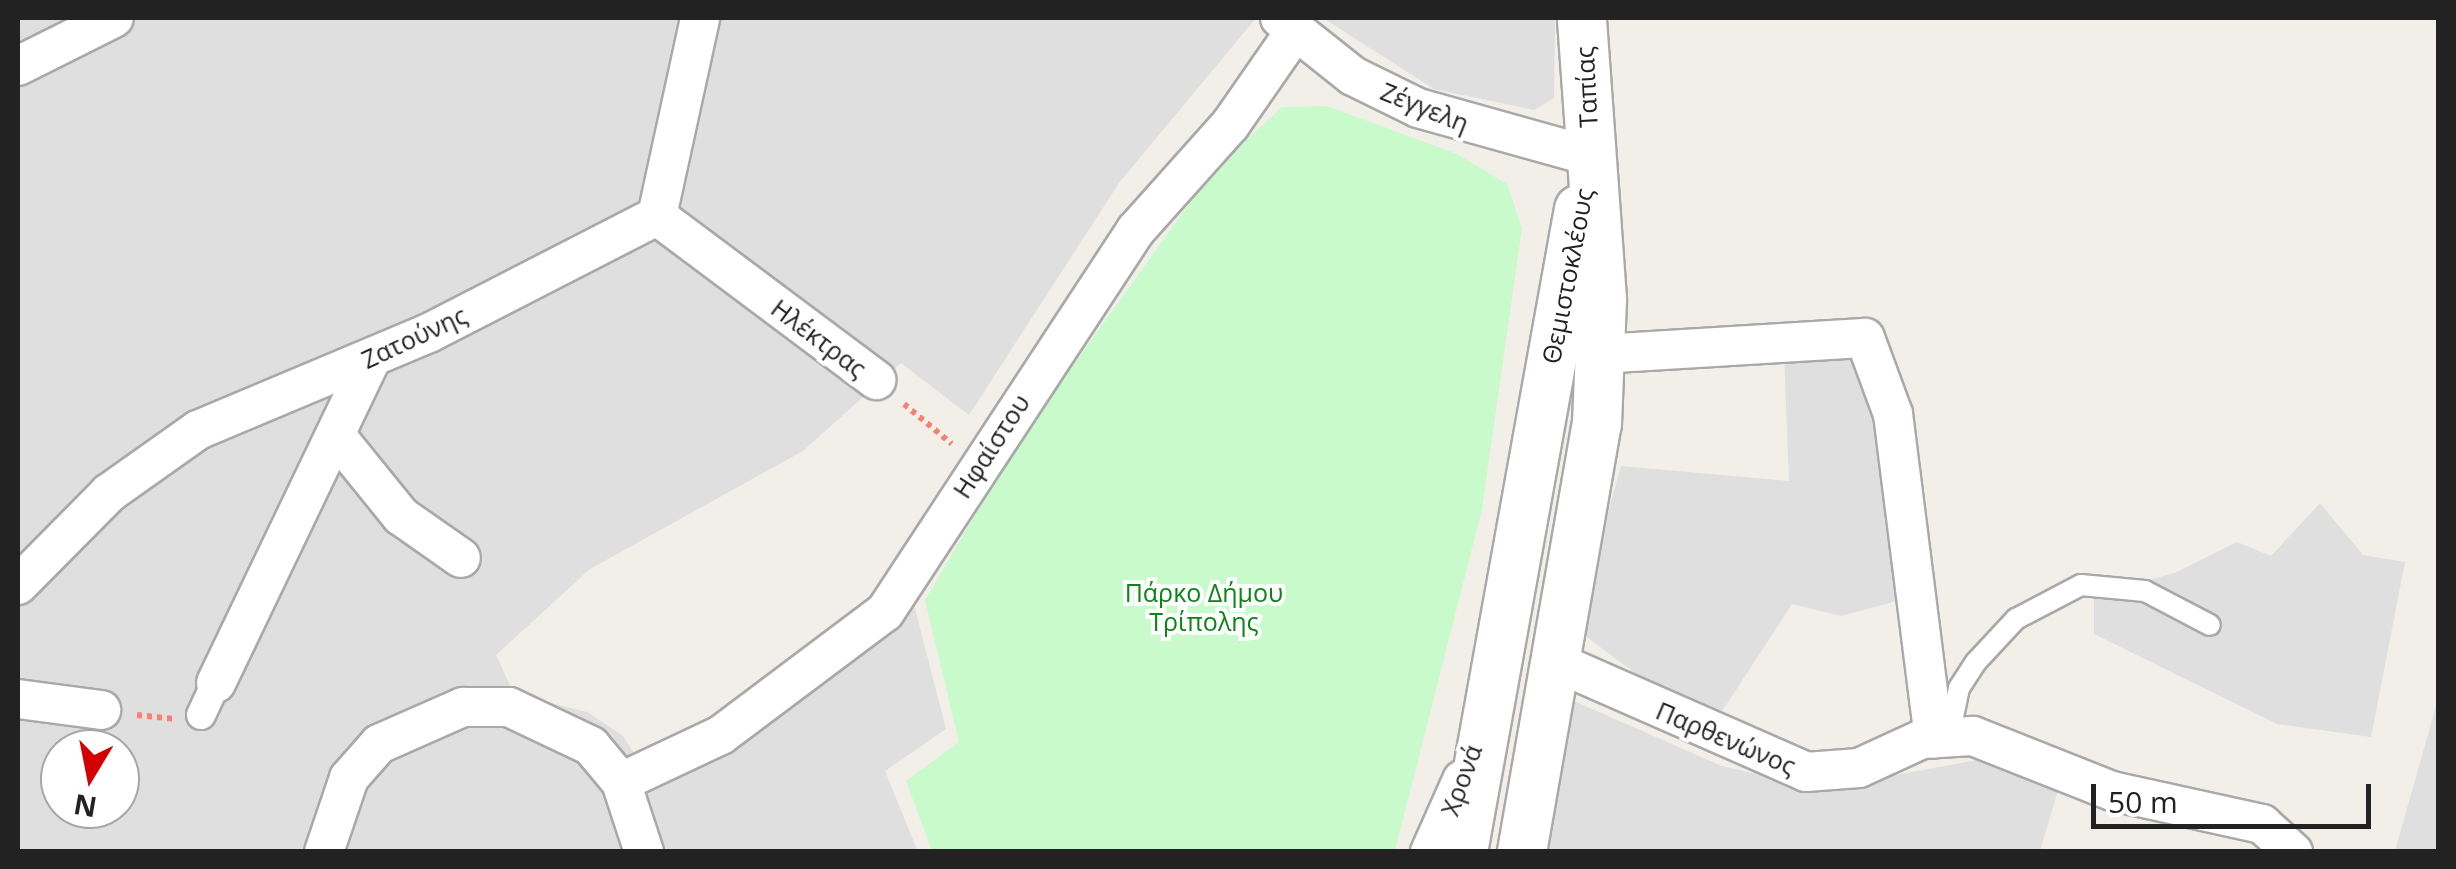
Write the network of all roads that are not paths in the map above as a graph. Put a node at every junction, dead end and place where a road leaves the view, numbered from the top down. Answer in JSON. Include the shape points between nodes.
{"nodes":[{"id":1,"x":114,"y":18,"type":"edge"},
{"id":2,"x":700,"y":18,"type":"edge"},
{"id":3,"x":1582,"y":18,"type":"edge"},
{"id":4,"x":1287,"y":25,"type":"edge"},
{"id":5,"x":18,"y":66,"type":"edge"},
{"id":6,"x":1590,"y":156,"type":"junction"},
{"id":7,"x":657,"y":216,"type":"junction"},
{"id":8,"x":1601,"y":354,"type":"junction"},
{"id":9,"x":371,"y":360,"type":"junction"},
{"id":10,"x":876,"y":380,"type":"road end"},
{"id":11,"x":338,"y":437,"type":"junction"},
{"id":12,"x":460,"y":558,"type":"dead end"},
{"id":13,"x":18,"y":585,"type":"edge"},
{"id":14,"x":2210,"y":625,"type":"dead end"},
{"id":15,"x":1556,"y":662,"type":"junction"},
{"id":16,"x":18,"y":699,"type":"edge"},
{"id":17,"x":208,"y":699,"type":"road end"},
{"id":18,"x":1487,"y":706,"type":"junction"},
{"id":19,"x":101,"y":710,"type":"road end"},
{"id":20,"x":1941,"y":737,"type":"junction"},
{"id":21,"x":622,"y":782,"type":"junction"},
{"id":22,"x":324,"y":852,"type":"edge"},
{"id":23,"x":644,"y":852,"type":"edge"},
{"id":24,"x":1430,"y":852,"type":"edge"},
{"id":25,"x":1463,"y":852,"type":"edge"},
{"id":26,"x":1522,"y":852,"type":"edge"},
{"id":27,"x":2292,"y":852,"type":"edge"}],
"edges":[{"from":1,"to":5,"type":"street"},
{"from":2,"to":7,"type":"street"},
{"from":3,"to":6,"type":"street","name":"Ταπίας"},
{"from":4,"to":6,"type":"street","name":"Ζέγγελη","via":[[1418,108]]},
{"from":4,"to":21,"type":"street","name":"Ηφαίστου","via":[[1230,124],[1136,230],[885,612],[721,735]]},
{"from":6,"to":8,"type":"street","name":"Θεμιστοκλέους"},
{"from":6,"to":18,"type":"street","name":"Θεμιστοκλέους"},
{"from":7,"to":9,"type":"street","name":"Ζατούνης"},
{"from":7,"to":10,"type":"street","name":"Ηλέκτρας"},
{"from":8,"to":15,"type":"street","name":"Θεμιστοκλέους","via":[[1587,503]]},
{"from":8,"to":20,"type":"street","via":[[1864,338],[1893,414]]},
{"from":9,"to":11,"type":"street"},
{"from":9,"to":13,"type":"street","name":"Ζατούνης","via":[[276,390],[198,430],[109,493]]},
{"from":11,"to":12,"type":"street","via":[[400,516]]},
{"from":11,"to":17,"type":"street","via":[[267,564]]},
{"from":14,"to":20,"type":"lane","via":[[2145,591],[2081,585],[2016,619],[1976,662]]},
{"from":15,"to":20,"type":"street","name":"Παρθενώνος","via":[[1806,772],[1859,768]]},
{"from":15,"to":26,"type":"street","name":"Θεμιστοκλέους"},
{"from":16,"to":19,"type":"street"},
{"from":18,"to":24,"type":"street","name":"Χρονά"},
{"from":18,"to":25,"type":"street","name":"Θεμιστοκλέους"},
{"from":20,"to":27,"type":"street","name":"Παρθενώνος","via":[[2000,742],[2112,791],[2250,820]]},
{"from":21,"to":22,"type":"street","via":[[553,721],[463,707],[380,744],[349,778]]},
{"from":21,"to":23,"type":"street"}]}
